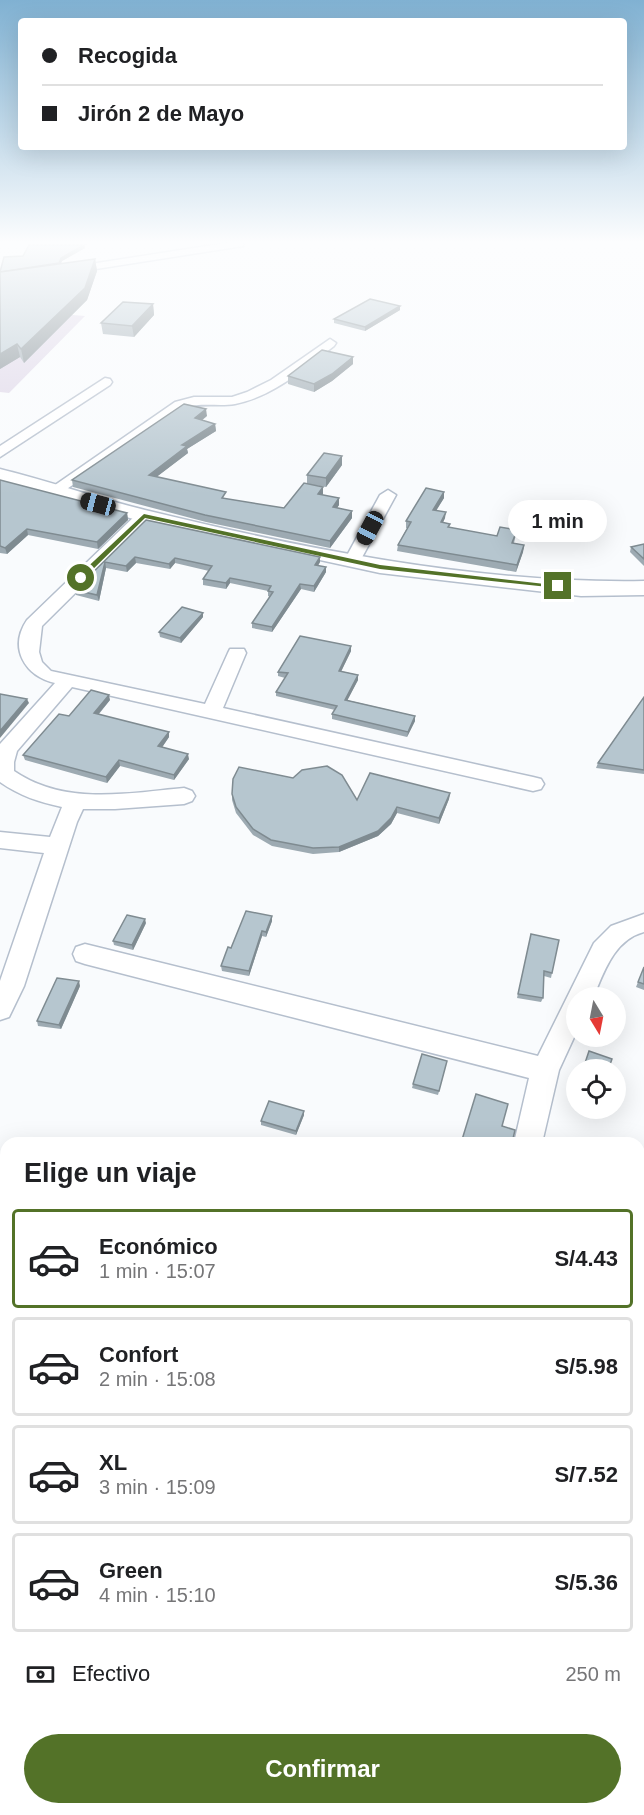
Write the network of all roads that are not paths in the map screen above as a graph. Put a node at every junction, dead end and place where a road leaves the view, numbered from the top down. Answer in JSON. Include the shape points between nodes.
{"nodes":[{"id":1,"x":330,"y":343,"type":"dead end"},
{"id":2,"x":105,"y":382,"type":"dead end"},
{"id":3,"x":0,"y":453,"type":"edge"},
{"id":4,"x":0,"y":475,"type":"edge"},
{"id":5,"x":53,"y":492,"type":"junction"},
{"id":6,"x":388,"y":495,"type":"dead end"},
{"id":7,"x":144,"y":516,"type":"junction"},
{"id":8,"x":352,"y":561,"type":"junction"},
{"id":9,"x":644,"y":588,"type":"edge"},
{"id":10,"x":237,"y":653,"type":"dead end"},
{"id":11,"x":68,"y":680,"type":"junction"},
{"id":12,"x":212,"y":712,"type":"junction"},
{"id":13,"x":533,"y":784,"type":"dead end"},
{"id":14,"x":184,"y":796,"type":"dead end"},
{"id":15,"x":76,"y":802,"type":"junction"},
{"id":16,"x":0,"y":840,"type":"edge"},
{"id":17,"x":58,"y":846,"type":"junction"},
{"id":18,"x":644,"y":923,"type":"edge"},
{"id":19,"x":85,"y":954,"type":"dead end"},
{"id":20,"x":585,"y":987,"type":"edge"},
{"id":21,"x":0,"y":1009,"type":"edge"},
{"id":22,"x":566,"y":1027,"type":"edge"},
{"id":23,"x":545,"y":1070,"type":"junction"},
{"id":24,"x":529,"y":1137,"type":"edge"}],
"edges":[{"from":1,"to":5,"type":"street","via":[[267,389],[227,402],[197,400],[180,405]]},
{"from":2,"to":3,"type":"street"},
{"from":4,"to":5,"type":"main road"},
{"from":5,"to":7,"type":"main road"},
{"from":6,"to":8,"type":"street"},
{"from":7,"to":8,"type":"main road"},
{"from":7,"to":11,"type":"street","via":[[33,624],[28,657],[45,675]]},
{"from":8,"to":9,"type":"main road","via":[[432,574],[570,588]]},
{"from":10,"to":12,"type":"street"},
{"from":11,"to":12,"type":"street"},
{"from":11,"to":15,"type":"street","via":[[7,749],[3,762],[4,774],[16,785]]},
{"from":12,"to":13,"type":"street"},
{"from":14,"to":15,"type":"street"},
{"from":15,"to":17,"type":"street"},
{"from":16,"to":17,"type":"street"},
{"from":17,"to":21,"type":"street"},
{"from":18,"to":20,"type":"street","via":[[618,932],[601,953]]},
{"from":19,"to":23,"type":"street"},
{"from":22,"to":23,"type":"street"},
{"from":23,"to":24,"type":"street"}]}
